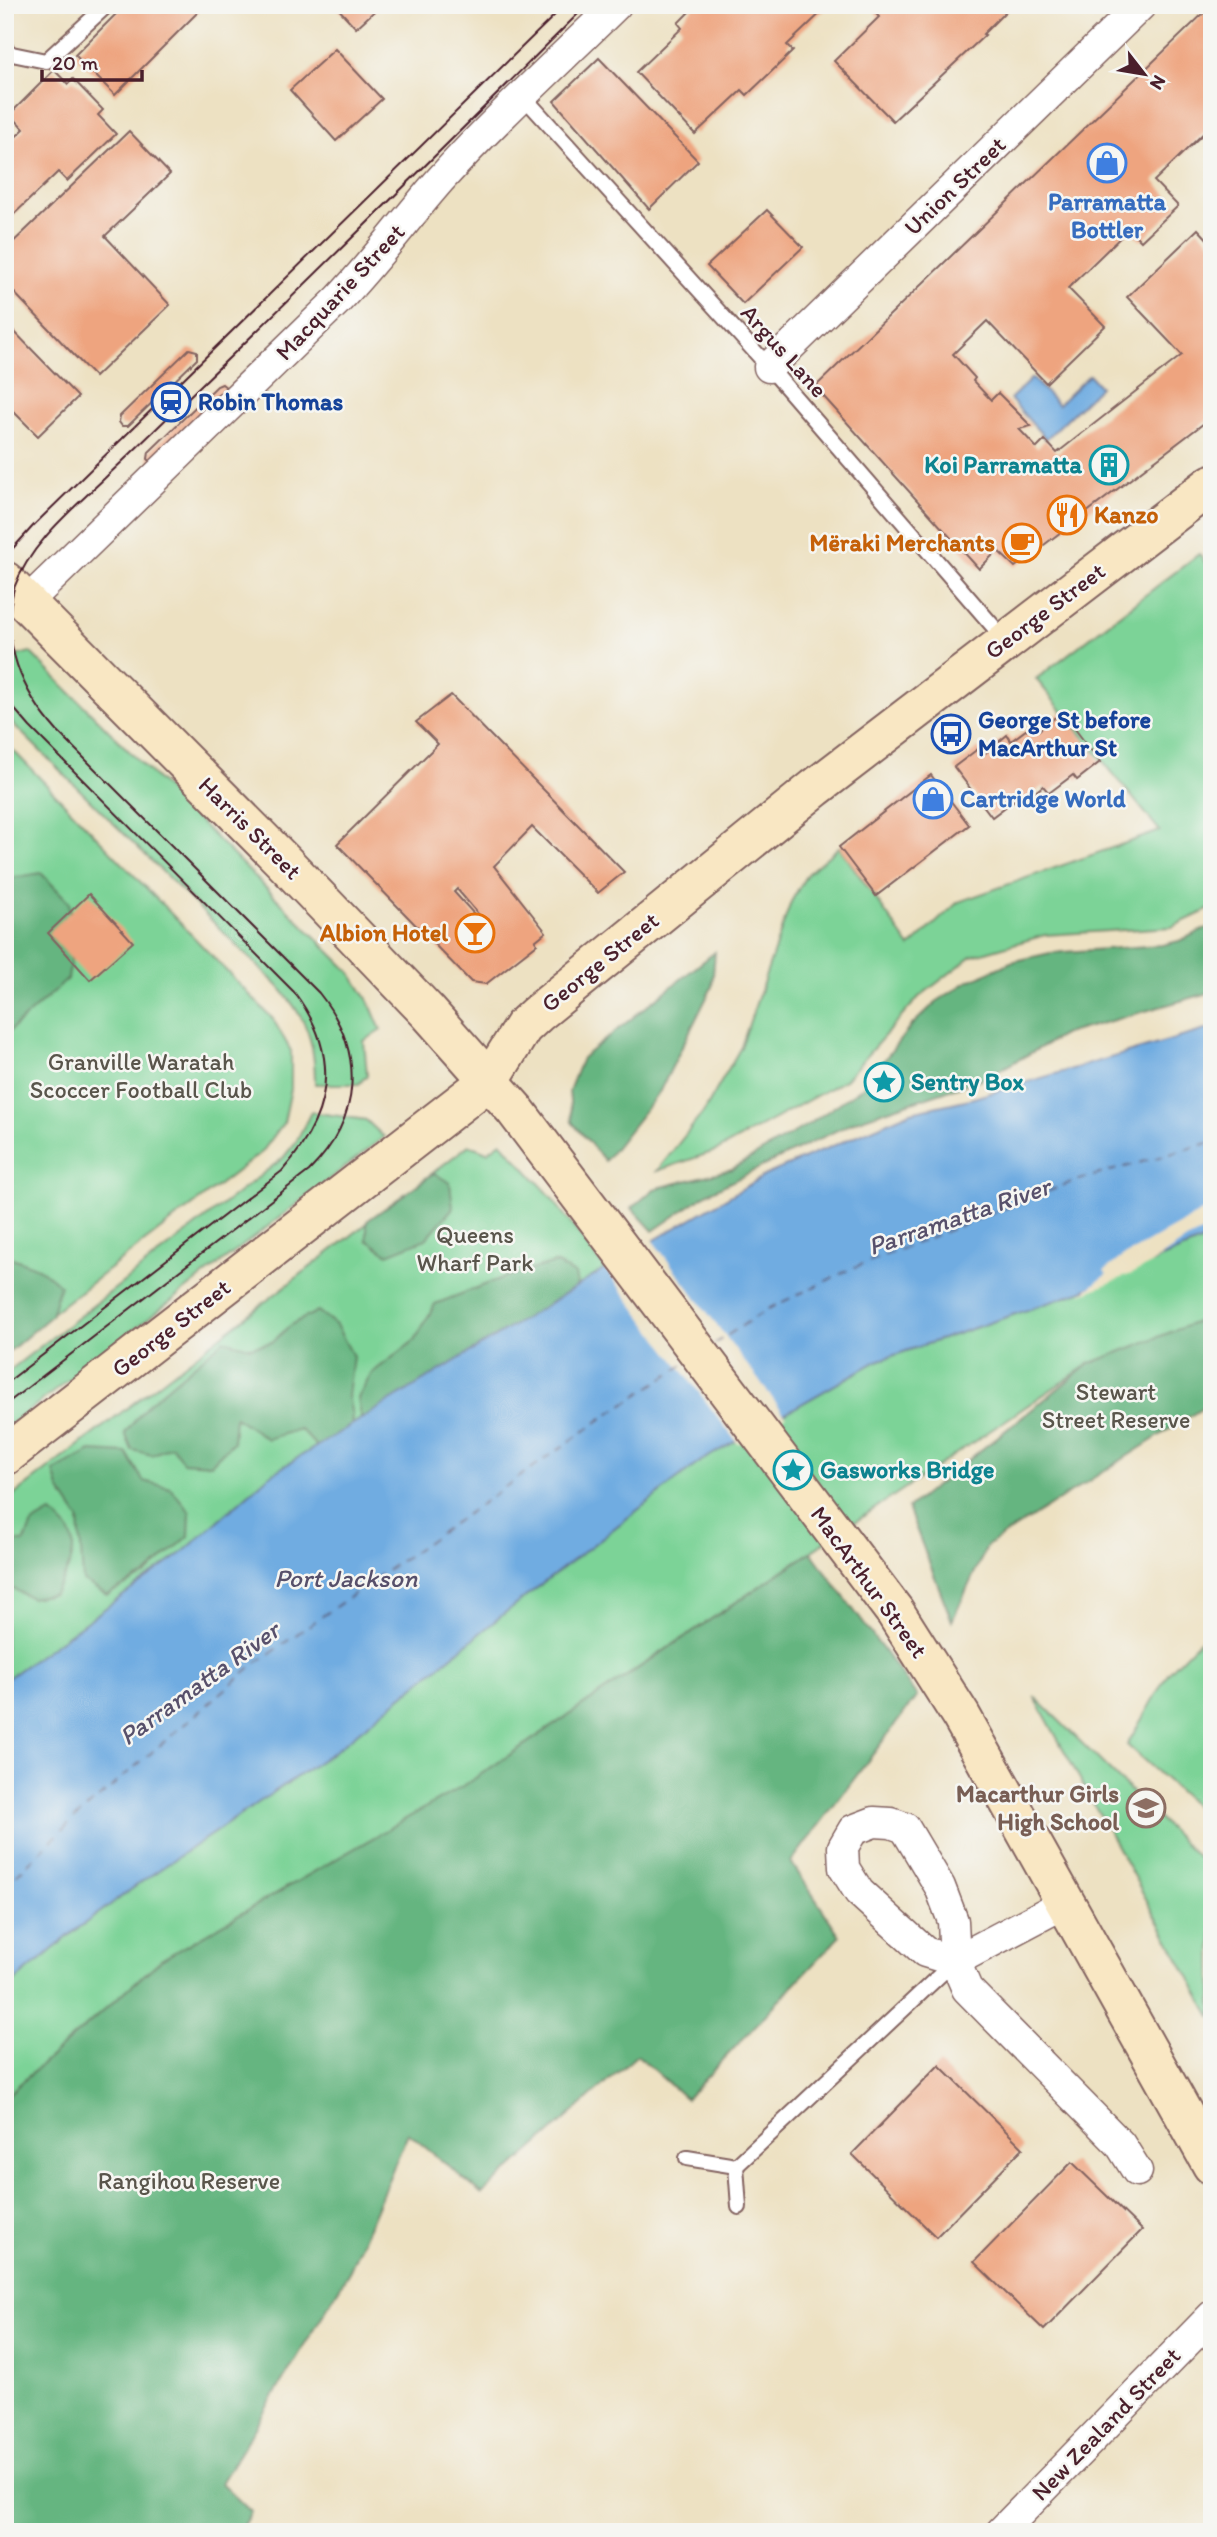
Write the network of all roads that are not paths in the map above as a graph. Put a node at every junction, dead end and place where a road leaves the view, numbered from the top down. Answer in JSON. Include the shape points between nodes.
{"nodes":[{"id":1,"x":107,"y":5,"type":"edge"},
{"id":2,"x":616,"y":5,"type":"edge"},
{"id":3,"x":1142,"y":5,"type":"edge"},
{"id":4,"x":5,"y":49,"type":"edge"},
{"id":5,"x":523,"y":96,"type":"junction"},
{"id":6,"x":769,"y":368,"type":"junction"},
{"id":7,"x":1212,"y":484,"type":"edge"},
{"id":8,"x":16,"y":591,"type":"edge"},
{"id":9,"x":1006,"y":641,"type":"junction"},
{"id":10,"x":490,"y":1080,"type":"junction"},
{"id":11,"x":5,"y":1455,"type":"edge"},
{"id":12,"x":1065,"y":1903,"type":"junction"},
{"id":13,"x":955,"y":1961,"type":"junction"},
{"id":14,"x":687,"y":2158,"type":"dead end"},
{"id":15,"x":1212,"y":2165,"type":"edge"},
{"id":16,"x":736,"y":2166,"type":"junction"},
{"id":17,"x":1137,"y":2171,"type":"dead end"},
{"id":18,"x":738,"y":2207,"type":"dead end"},
{"id":19,"x":1212,"y":2316,"type":"edge"},
{"id":20,"x":1000,"y":2532,"type":"edge"}],
"edges":[{"from":1,"to":4,"type":"lane","via":[[46,61]]},
{"from":2,"to":5,"type":"street","name":"Macquarie Street"},
{"from":3,"to":6,"type":"street","name":"Union Street"},
{"from":5,"to":6,"type":"lane","name":"Argus Lane"},
{"from":5,"to":8,"type":"street","name":"Macquarie Street","via":[[439,181],[339,299]]},
{"from":6,"to":9,"type":"lane","name":"Argus Lane"},
{"from":7,"to":9,"type":"main road","name":"George Street"},
{"from":8,"to":10,"type":"main road","name":"Harris Street","via":[[284,862]]},
{"from":9,"to":10,"type":"main road","name":"George Street","via":[[815,788],[537,1014],[523,1027]]},
{"from":10,"to":11,"type":"main road","name":"George Street"},
{"from":10,"to":12,"type":"main road","name":"MacArthur Street","via":[[895,1612],[961,1716]]},
{"from":12,"to":13,"type":"street"},
{"from":12,"to":15,"type":"main road","name":"MacArthur Street"},
{"from":13,"to":13,"type":"street","via":[[925,1952],[859,1892],[844,1868],[843,1847],[853,1830],[874,1822],[905,1828],[940,1887],[953,1921]]},
{"from":13,"to":16,"type":"lane"},
{"from":13,"to":17,"type":"street","via":[[967,1989],[1120,2144]]},
{"from":14,"to":16,"type":"lane"},
{"from":16,"to":18,"type":"lane"},
{"from":19,"to":20,"type":"street","name":"New Zealand Street"}]}
